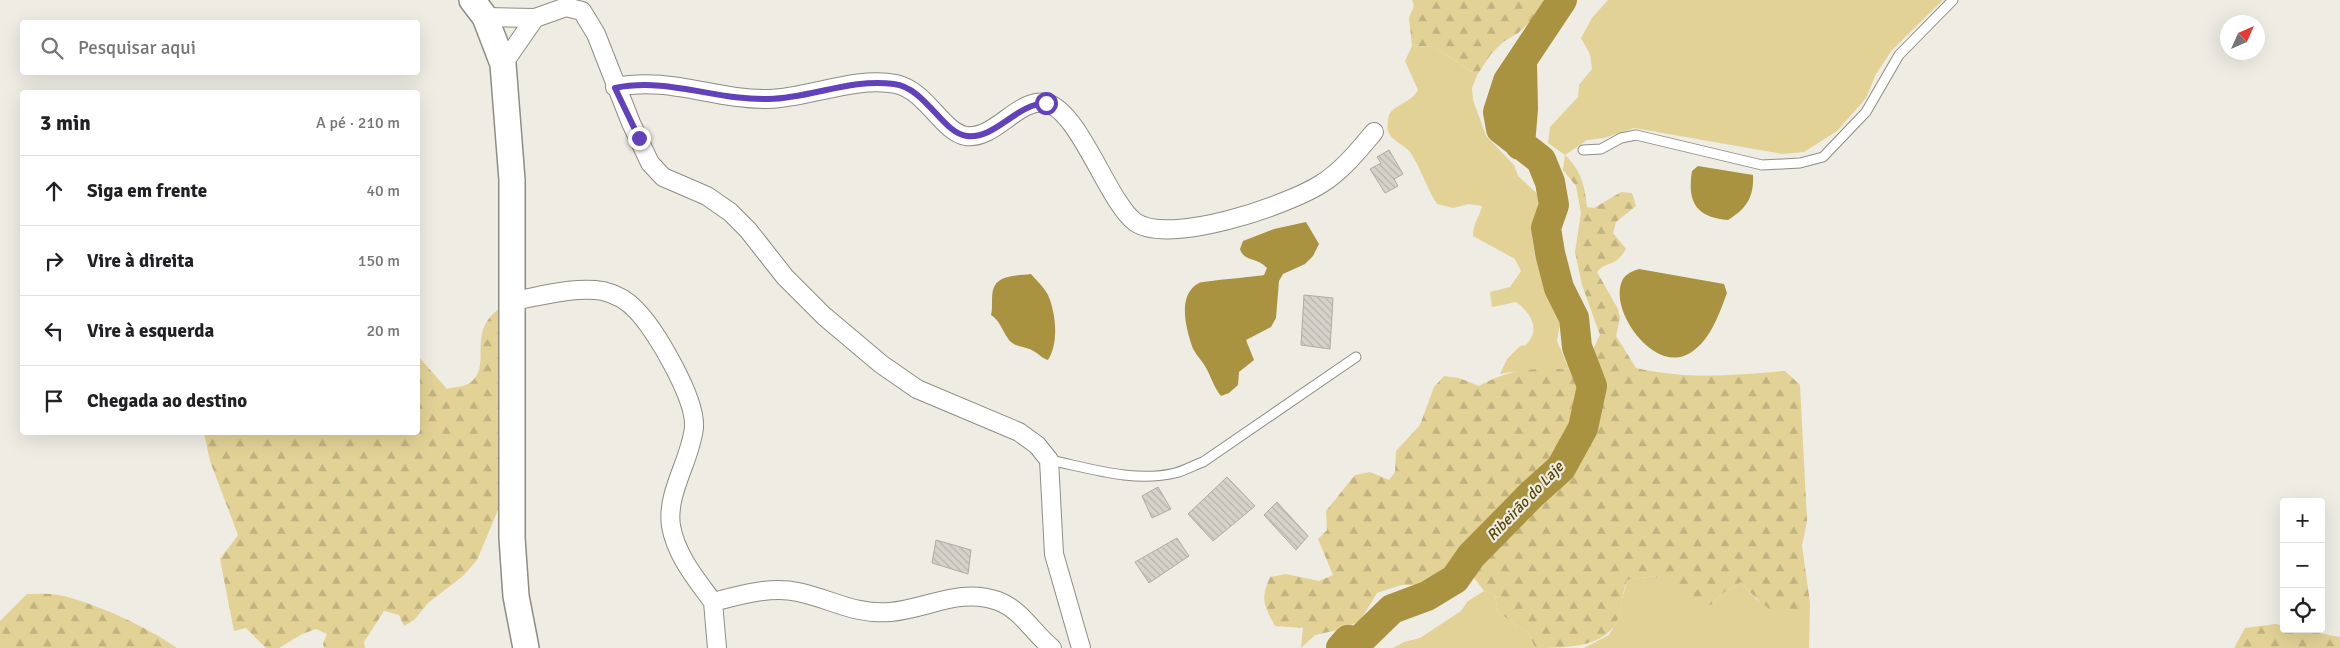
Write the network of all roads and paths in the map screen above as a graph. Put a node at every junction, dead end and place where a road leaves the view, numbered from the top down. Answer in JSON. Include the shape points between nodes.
{"nodes":[{"id":1,"x":1953,"y":0,"type":"edge"},
{"id":2,"x":478,"y":8,"type":"edge"},
{"id":3,"x":535,"y":18,"type":"junction"},
{"id":4,"x":503,"y":64,"type":"junction"},
{"id":5,"x":615,"y":88,"type":"junction"},
{"id":6,"x":1374,"y":132,"type":"dead end"},
{"id":7,"x":1583,"y":150,"type":"dead end"},
{"id":8,"x":513,"y":300,"type":"junction"},
{"id":9,"x":1356,"y":357,"type":"dead end"},
{"id":10,"x":1049,"y":460,"type":"junction"},
{"id":11,"x":712,"y":602,"type":"junction"},
{"id":12,"x":526,"y":648,"type":"edge"},
{"id":13,"x":717,"y":648,"type":"edge"},
{"id":14,"x":1052,"y":648,"type":"edge"},
{"id":15,"x":1081,"y":648,"type":"edge"}],
"edges":[{"from":1,"to":7,"type":"lane","via":[[1899,55],[1866,112],[1823,158],[1762,165],[1636,135],[1621,138],[1601,149]]},
{"from":2,"to":3,"type":"street"},
{"from":2,"to":4,"type":"main road"},
{"from":3,"to":4,"type":"street"},
{"from":3,"to":5,"type":"street","via":[[566,7],[582,11],[596,34]]},
{"from":4,"to":8,"type":"main road","via":[[512,180]]},
{"from":5,"to":6,"type":"street","via":[[663,84],[734,99],[772,99],[856,84],[894,84],[910,89],[964,136],[987,132],[1018,111],[1036,103],[1046,103],[1065,116],[1096,161],[1123,210],[1136,223],[1152,229],[1207,227],[1305,194],[1339,170]]},
{"from":5,"to":10,"type":"street","via":[[650,163],[663,177],[707,196],[730,212],[785,277],[824,316],[881,364],[917,389],[1019,432],[1037,445]]},
{"from":8,"to":11,"type":"street","via":[[589,290],[618,296],[636,309],[668,353],[688,397],[694,424],[691,449],[672,499],[671,525],[678,551]]},
{"from":8,"to":12,"type":"main road","via":[[512,538],[516,596]]},
{"from":9,"to":10,"type":"lane","via":[[1203,462],[1175,473],[1151,476],[1118,474]]},
{"from":10,"to":15,"type":"street","via":[[1054,554]]},
{"from":11,"to":13,"type":"street"},
{"from":11,"to":14,"type":"street","via":[[739,595],[798,592],[842,607],[892,612],[973,596],[998,601],[1016,611]]}]}
